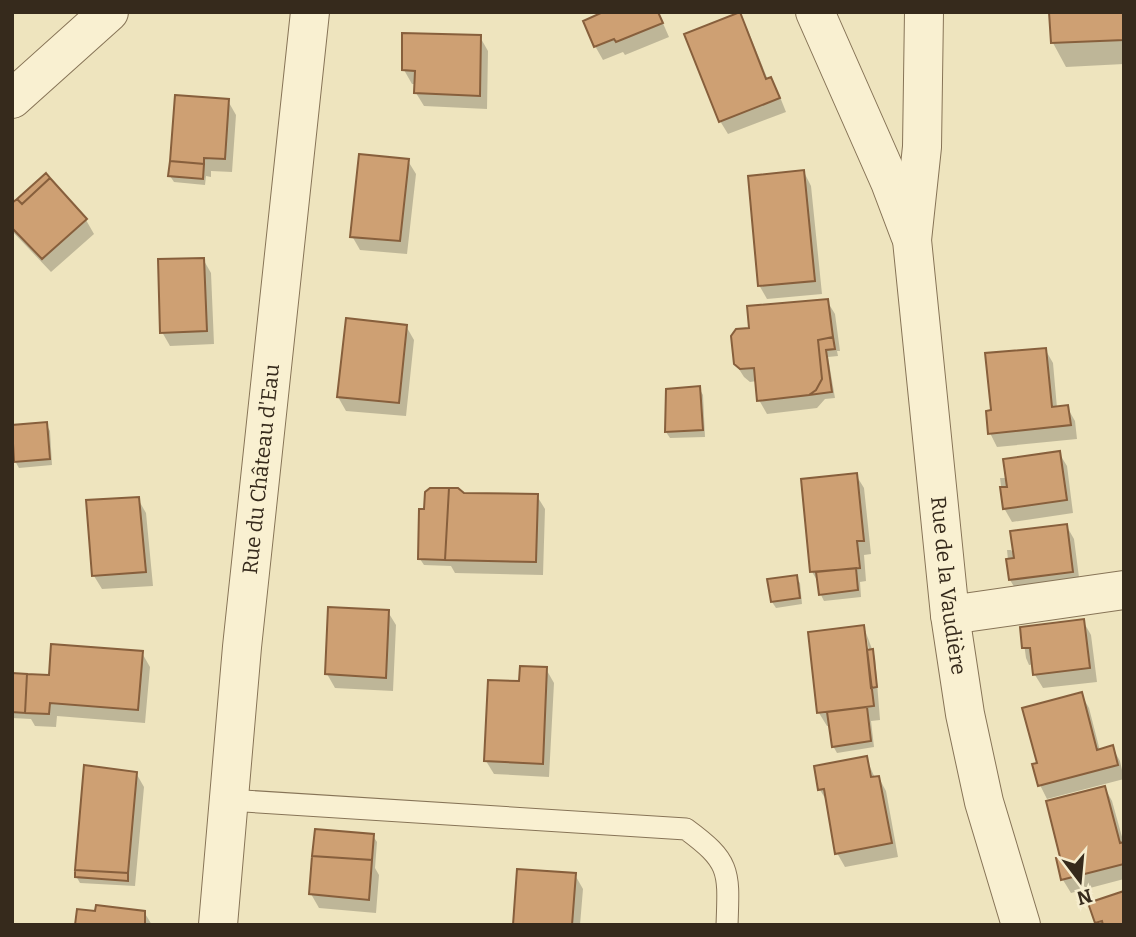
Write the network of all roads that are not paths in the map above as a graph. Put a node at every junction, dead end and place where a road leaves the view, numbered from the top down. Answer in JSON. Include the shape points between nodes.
{"nodes":[{"id":1,"x":109,"y":12,"type":"edge"},
{"id":2,"x":310,"y":12,"type":"edge"},
{"id":3,"x":815,"y":12,"type":"edge"},
{"id":4,"x":924,"y":12,"type":"edge"},
{"id":5,"x":12,"y":99,"type":"edge"},
{"id":6,"x":912,"y":240,"type":"junction"},
{"id":7,"x":1124,"y":590,"type":"edge"},
{"id":8,"x":950,"y":615,"type":"junction"},
{"id":9,"x":228,"y":800,"type":"junction"},
{"id":10,"x":218,"y":925,"type":"edge"},
{"id":11,"x":727,"y":925,"type":"edge"},
{"id":12,"x":1021,"y":925,"type":"edge"}],
"edges":[{"from":1,"to":5,"type":"street"},
{"from":2,"to":9,"type":"street","name":"Rue du Château d'Eau"},
{"from":3,"to":6,"type":"street","name":"Rue de la Vaudière"},
{"from":4,"to":6,"type":"street","name":"Rue de la Vaudière","via":[[922,147]]},
{"from":6,"to":8,"type":"street","name":"Rue de la Vaudière"},
{"from":7,"to":8,"type":"street"},
{"from":8,"to":12,"type":"street","name":"Rue de la Vaudière","via":[[984,802]]},
{"from":9,"to":10,"type":"street","name":"Rue du Château d'Eau"},
{"from":9,"to":11,"type":"lane","via":[[686,829],[711,848],[725,867]]}]}
